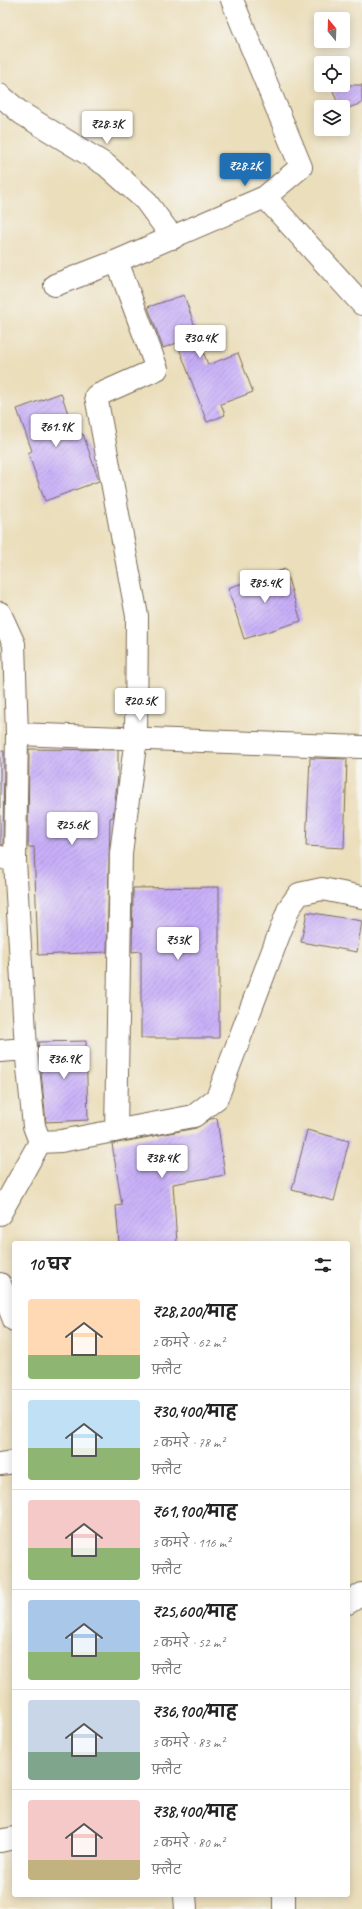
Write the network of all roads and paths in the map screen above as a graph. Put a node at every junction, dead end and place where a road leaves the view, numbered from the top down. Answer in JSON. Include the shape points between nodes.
{"nodes":[{"id":1,"x":232,"y":0,"type":"edge"},
{"id":2,"x":0,"y":95,"type":"edge"},
{"id":3,"x":264,"y":198,"type":"junction"},
{"id":4,"x":173,"y":238,"type":"junction"},
{"id":5,"x":117,"y":261,"type":"junction"},
{"id":6,"x":55,"y":285,"type":"dead end"},
{"id":7,"x":362,"y":304,"type":"edge"},
{"id":8,"x":0,"y":613,"type":"edge"},
{"id":9,"x":17,"y":734,"type":"junction"},
{"id":10,"x":136,"y":738,"type":"junction"},
{"id":11,"x":362,"y":747,"type":"edge"},
{"id":12,"x":8,"y":859,"type":"edge"},
{"id":13,"x":362,"y":898,"type":"edge"},
{"id":14,"x":26,"y":1050,"type":"junction"},
{"id":15,"x":0,"y":1051,"type":"edge"},
{"id":16,"x":116,"y":1131,"type":"junction"},
{"id":17,"x":40,"y":1142,"type":"junction"},
{"id":18,"x":0,"y":1214,"type":"edge"},
{"id":19,"x":0,"y":1284,"type":"edge"},
{"id":20,"x":12,"y":1315,"type":"edge"},
{"id":21,"x":12,"y":1462,"type":"edge"},
{"id":22,"x":0,"y":1464,"type":"edge"},
{"id":23,"x":362,"y":1594,"type":"edge"},
{"id":24,"x":350,"y":1602,"type":"edge"},
{"id":25,"x":12,"y":1838,"type":"edge"},
{"id":26,"x":0,"y":1841,"type":"edge"},
{"id":27,"x":184,"y":1897,"type":"edge"},
{"id":28,"x":186,"y":1909,"type":"edge"}],
"edges":[{"from":1,"to":3,"type":"street","via":[[301,168]]},
{"from":2,"to":4,"type":"street","via":[[21,113],[106,165],[145,200]]},
{"from":3,"to":4,"type":"street"},
{"from":3,"to":7,"type":"street"},
{"from":4,"to":5,"type":"street"},
{"from":5,"to":6,"type":"street"},
{"from":5,"to":10,"type":"street","via":[[157,369],[96,396],[137,616]]},
{"from":8,"to":9,"type":"street","via":[[14,644]]},
{"from":9,"to":10,"type":"street"},
{"from":9,"to":12,"type":"street"},
{"from":10,"to":11,"type":"street"},
{"from":10,"to":16,"type":"street","via":[[121,853]]},
{"from":12,"to":14,"type":"street"},
{"from":13,"to":16,"type":"street","via":[[322,889],[299,894],[289,908],[217,1098],[194,1116]]},
{"from":14,"to":15,"type":"street"},
{"from":14,"to":17,"type":"street","via":[[34,1126]]},
{"from":16,"to":17,"type":"street"},
{"from":17,"to":18,"type":"street"},
{"from":19,"to":20,"type":"street"},
{"from":21,"to":22,"type":"street"},
{"from":23,"to":24,"type":"street"},
{"from":25,"to":26,"type":"street"},
{"from":27,"to":28,"type":"street"}]}
